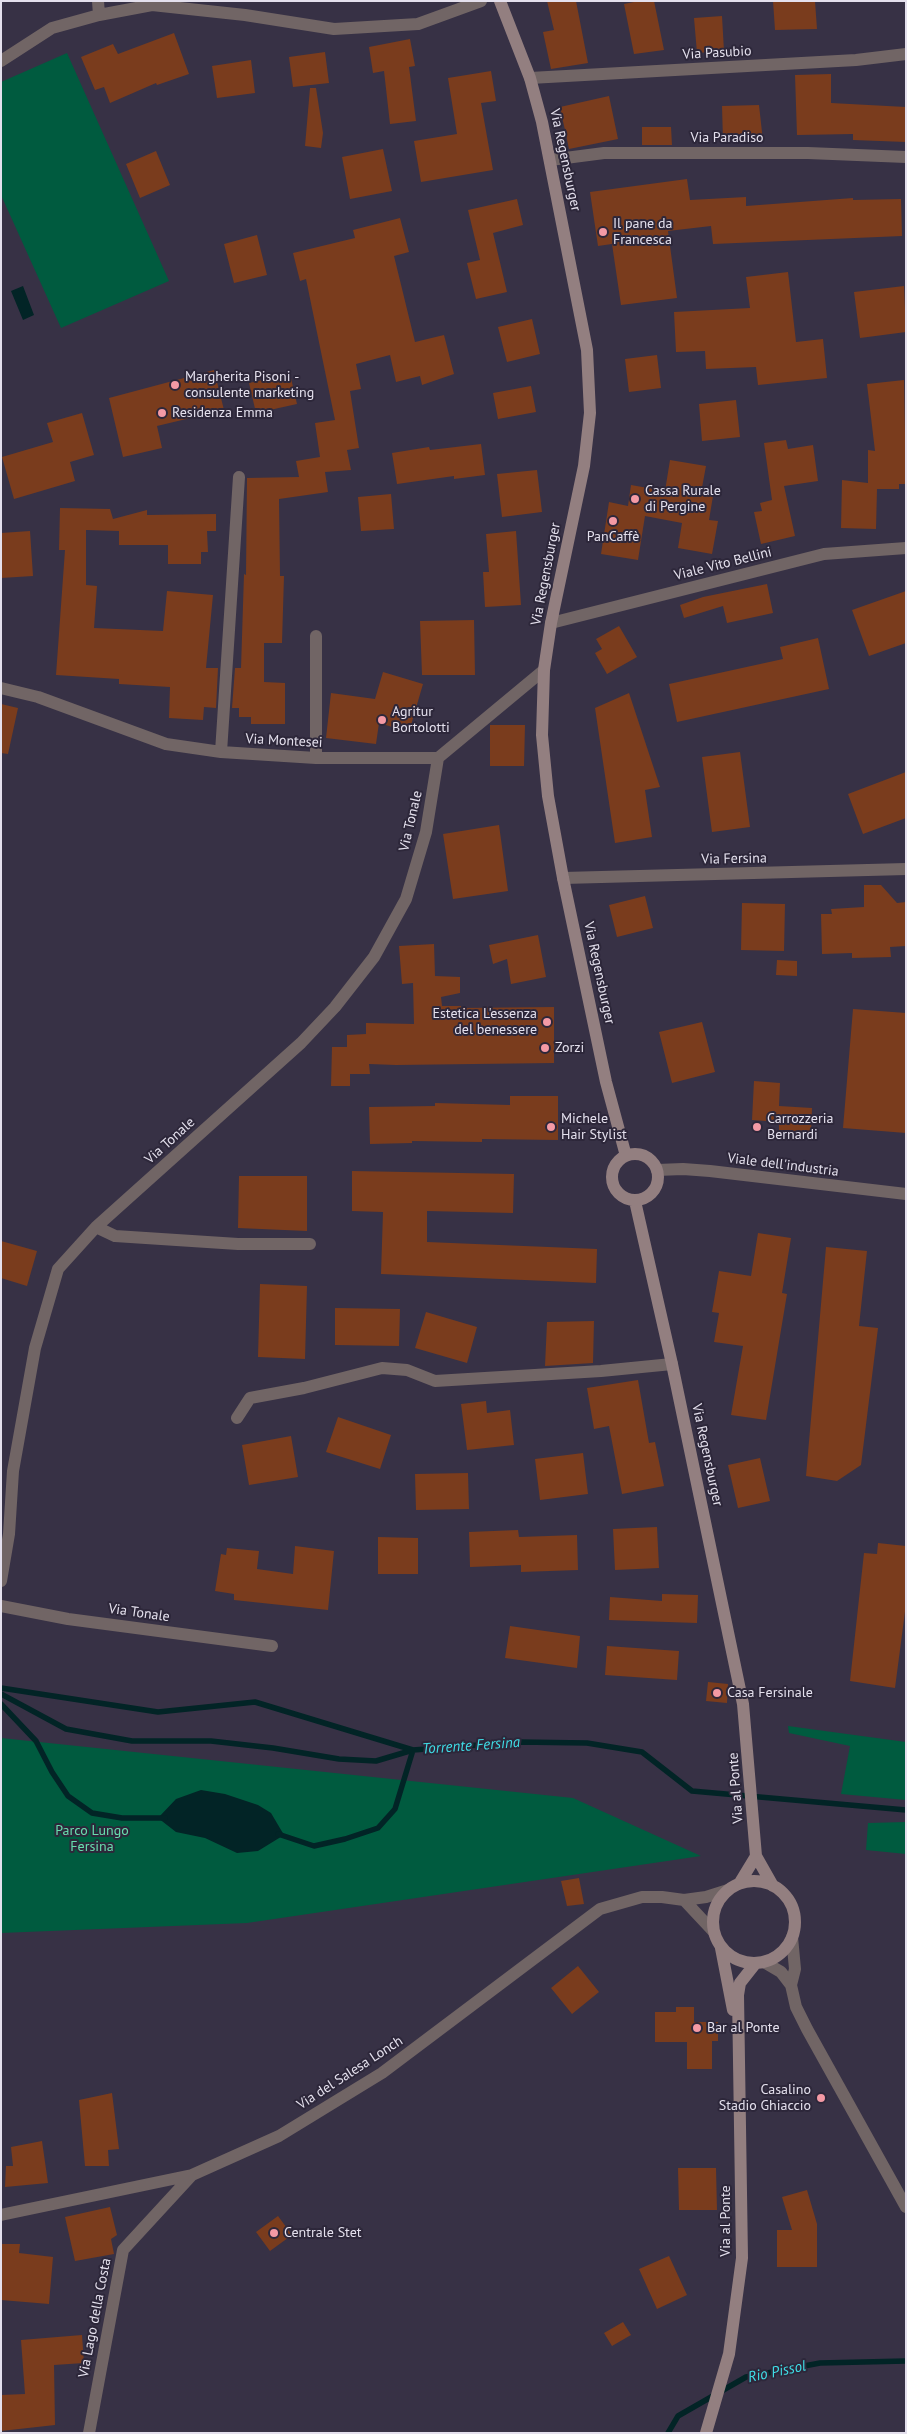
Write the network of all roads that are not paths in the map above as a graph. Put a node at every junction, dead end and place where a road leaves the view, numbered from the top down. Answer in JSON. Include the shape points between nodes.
{"nodes":[{"id":1,"x":98,"y":1,"type":"edge"},
{"id":2,"x":481,"y":1,"type":"edge"},
{"id":3,"x":500,"y":1,"type":"edge"},
{"id":4,"x":99,"y":15,"type":"junction"},
{"id":5,"x":906,"y":54,"type":"edge"},
{"id":6,"x":1,"y":61,"type":"edge"},
{"id":7,"x":530,"y":78,"type":"junction"},
{"id":8,"x":906,"y":157,"type":"edge"},
{"id":9,"x":550,"y":160,"type":"junction"},
{"id":10,"x":240,"y":477,"type":"dead end"},
{"id":11,"x":906,"y":548,"type":"edge"},
{"id":12,"x":551,"y":623,"type":"junction"},
{"id":13,"x":316,"y":636,"type":"dead end"},
{"id":14,"x":544,"y":670,"type":"junction"},
{"id":15,"x":1,"y":688,"type":"edge"},
{"id":16,"x":221,"y":752,"type":"junction"},
{"id":17,"x":316,"y":758,"type":"junction"},
{"id":18,"x":438,"y":758,"type":"junction"},
{"id":19,"x":906,"y":869,"type":"edge"},
{"id":20,"x":564,"y":878,"type":"junction"},
{"id":21,"x":626,"y":1156,"type":"junction"},
{"id":22,"x":657,"y":1170,"type":"junction"},
{"id":23,"x":906,"y":1194,"type":"edge"},
{"id":24,"x":635,"y":1200,"type":"junction"},
{"id":25,"x":96,"y":1227,"type":"junction"},
{"id":26,"x":310,"y":1244,"type":"dead end"},
{"id":27,"x":672,"y":1364,"type":"junction"},
{"id":28,"x":237,"y":1418,"type":"dead end"},
{"id":29,"x":1,"y":1581,"type":"edge"},
{"id":30,"x":1,"y":1606,"type":"edge"},
{"id":31,"x":272,"y":1646,"type":"dead end"},
{"id":32,"x":746,"y":1717,"type":"joint"},
{"id":33,"x":756,"y":1856,"type":"junction"},
{"id":34,"x":773,"y":1886,"type":"junction"},
{"id":35,"x":733,"y":1887,"type":"junction"},
{"id":36,"x":684,"y":1900,"type":"junction"},
{"id":37,"x":713,"y":1931,"type":"junction"},
{"id":38,"x":792,"y":1937,"type":"junction"},
{"id":39,"x":721,"y":1948,"type":"junction"},
{"id":40,"x":759,"y":1963,"type":"junction"},
{"id":41,"x":791,"y":1985,"type":"junction"},
{"id":42,"x":738,"y":2032,"type":"junction"},
{"id":43,"x":192,"y":2175,"type":"junction"},
{"id":44,"x":906,"y":2207,"type":"edge"},
{"id":45,"x":1,"y":2215,"type":"edge"},
{"id":46,"x":89,"y":2433,"type":"edge"},
{"id":47,"x":706,"y":2433,"type":"edge"}],
"edges":[{"from":1,"to":4,"type":"street"},
{"from":2,"to":4,"type":"street","via":[[418,24],[334,29],[245,15],[152,6]]},
{"from":3,"to":7,"type":"main road","name":"Via Regensburger"},
{"from":4,"to":6,"type":"street","via":[[52,28]]},
{"from":5,"to":7,"type":"street","name":"Via Pasubio","via":[[856,60]]},
{"from":7,"to":9,"type":"main road","name":"Via Regensburger"},
{"from":8,"to":9,"type":"street","name":"Via Paradiso","via":[[808,152],[604,153]]},
{"from":9,"to":12,"type":"main road","name":"Via Regensburger","via":[[587,350],[590,413],[584,466]]},
{"from":10,"to":16,"type":"street"},
{"from":11,"to":12,"type":"street","name":"Viale Vito Bellini","via":[[824,554]]},
{"from":12,"to":14,"type":"main road","name":"Via Regensburger"},
{"from":13,"to":17,"type":"street"},
{"from":14,"to":18,"type":"street"},
{"from":14,"to":20,"type":"main road","name":"Via Regensburger","via":[[542,735],[548,796]]},
{"from":15,"to":16,"type":"street","name":"Via Montesei","via":[[166,744]]},
{"from":16,"to":17,"type":"street","name":"Via Montesei"},
{"from":17,"to":18,"type":"street","name":"Via Montesei"},
{"from":18,"to":25,"type":"street","name":"Via Tonale","via":[[426,832],[406,899],[374,957],[335,1007],[301,1043]]},
{"from":19,"to":20,"type":"street","name":"Via Fersina"},
{"from":20,"to":21,"type":"main road","name":"Via Regensburger","via":[[606,1082]]},
{"from":21,"to":22,"type":"main road","via":[[644,1156]]},
{"from":21,"to":24,"type":"main road","via":[[612,1170],[613,1185],[621,1196]]},
{"from":22,"to":23,"type":"street","name":"Viale dell'industria","via":[[682,1169]]},
{"from":22,"to":24,"type":"main road","via":[[655,1189],[643,1199]]},
{"from":24,"to":27,"type":"main road","name":"Via Regensburger"},
{"from":25,"to":26,"type":"street","via":[[115,1236],[238,1244]]},
{"from":25,"to":29,"type":"street","name":"Via Tonale","via":[[58,1269],[35,1348],[13,1471],[9,1534]]},
{"from":27,"to":28,"type":"street","via":[[435,1381],[406,1370],[382,1368],[250,1398]]},
{"from":27,"to":32,"type":"main road","name":"Via Regensburger"},
{"from":30,"to":31,"type":"street","name":"Via Tonale","via":[[68,1619]]},
{"from":32,"to":33,"type":"main road","name":"Via al Ponte"},
{"from":33,"to":34,"type":"main road","name":"Via al Ponte"},
{"from":33,"to":35,"type":"main road"},
{"from":34,"to":35,"type":"main road","via":[[756,1881]]},
{"from":34,"to":38,"type":"main road","via":[[790,1903],[794,1915]]},
{"from":35,"to":36,"type":"street","name":"Via del Salesa Lonch","via":[[706,1897]]},
{"from":35,"to":37,"type":"main road","via":[[715,1908]]},
{"from":36,"to":37,"type":"street"},
{"from":36,"to":43,"type":"street","name":"Via del Salesa Lonch","via":[[642,1898],[600,1909],[382,2073],[279,2136]]},
{"from":37,"to":39,"type":"main road"},
{"from":38,"to":40,"type":"main road","via":[[776,1957]]},
{"from":38,"to":41,"type":"street","via":[[794,1969]]},
{"from":39,"to":40,"type":"main road","via":[[742,1962]]},
{"from":39,"to":42,"type":"main road","name":"Via al Ponte"},
{"from":40,"to":41,"type":"street","via":[[781,1972]]},
{"from":40,"to":42,"type":"main road","name":"Via al Ponte","via":[[740,1983]]},
{"from":41,"to":44,"type":"street","via":[[796,2007],[807,2029]]},
{"from":42,"to":47,"type":"main road","name":"Via al Ponte","via":[[742,2258],[729,2354]]},
{"from":43,"to":45,"type":"street","name":"Via del Salesa Lonch"},
{"from":43,"to":46,"type":"street","name":"Via Lago della Costa","via":[[123,2250]]}]}
